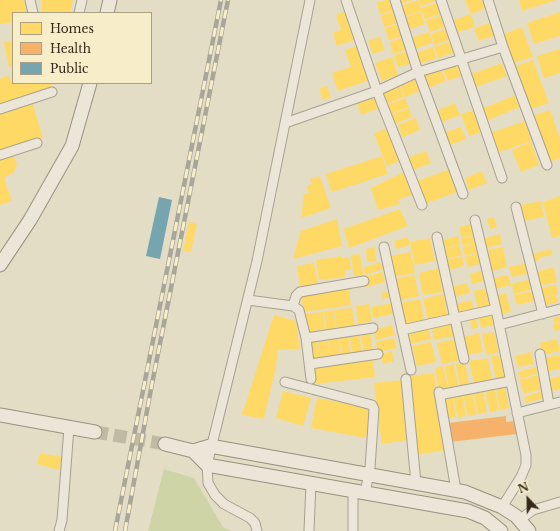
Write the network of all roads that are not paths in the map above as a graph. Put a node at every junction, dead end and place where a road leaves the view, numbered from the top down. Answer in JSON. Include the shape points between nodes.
{"nodes":[{"id":1,"x":30,"y":0,"type":"edge"},
{"id":2,"x":82,"y":0,"type":"edge"},
{"id":3,"x":110,"y":0,"type":"edge"},
{"id":4,"x":310,"y":0,"type":"edge"},
{"id":5,"x":346,"y":0,"type":"edge"},
{"id":6,"x":394,"y":0,"type":"edge"},
{"id":7,"x":441,"y":0,"type":"edge"},
{"id":8,"x":488,"y":0,"type":"edge"},
{"id":9,"x":33,"y":12,"type":"edge"},
{"id":10,"x":79,"y":12,"type":"edge"},
{"id":11,"x":107,"y":12,"type":"edge"},
{"id":12,"x":503,"y":47,"type":"junction"},
{"id":13,"x":462,"y":60,"type":"junction"},
{"id":14,"x":418,"y":72,"type":"junction"},
{"id":15,"x":90,"y":84,"type":"edge"},
{"id":16,"x":377,"y":91,"type":"junction"},
{"id":17,"x":52,"y":92,"type":"dead end"},
{"id":18,"x":0,"y":109,"type":"edge"},
{"id":19,"x":285,"y":124,"type":"junction"},
{"id":20,"x":37,"y":143,"type":"dead end"},
{"id":21,"x":0,"y":155,"type":"edge"},
{"id":22,"x":547,"y":165,"type":"dead end"},
{"id":23,"x":502,"y":178,"type":"dead end"},
{"id":24,"x":462,"y":194,"type":"dead end"},
{"id":25,"x":422,"y":205,"type":"dead end"},
{"id":26,"x":516,"y":207,"type":"dead end"},
{"id":27,"x":476,"y":220,"type":"dead end"},
{"id":28,"x":437,"y":237,"type":"dead end"},
{"id":29,"x":384,"y":247,"type":"dead end"},
{"id":30,"x":0,"y":263,"type":"edge"},
{"id":31,"x":364,"y":281,"type":"dead end"},
{"id":32,"x":248,"y":300,"type":"junction"},
{"id":33,"x":293,"y":306,"type":"junction"},
{"id":34,"x":496,"y":309,"type":"junction"},
{"id":35,"x":560,"y":309,"type":"edge"},
{"id":36,"x":543,"y":314,"type":"junction"},
{"id":37,"x":455,"y":319,"type":"junction"},
{"id":38,"x":499,"y":325,"type":"junction"},
{"id":39,"x":373,"y":328,"type":"dead end"},
{"id":40,"x":402,"y":330,"type":"junction"},
{"id":41,"x":306,"y":338,"type":"junction"},
{"id":42,"x":378,"y":354,"type":"dead end"},
{"id":43,"x":540,"y":354,"type":"dead end"},
{"id":44,"x":464,"y":359,"type":"dead end"},
{"id":45,"x":310,"y":364,"type":"junction"},
{"id":46,"x":411,"y":370,"type":"dead end"},
{"id":47,"x":311,"y":379,"type":"dead end"},
{"id":48,"x":406,"y":379,"type":"dead end"},
{"id":49,"x":511,"y":380,"type":"junction"},
{"id":50,"x":285,"y":382,"type":"dead end"},
{"id":51,"x":560,"y":402,"type":"edge"},
{"id":52,"x":550,"y":404,"type":"junction"},
{"id":53,"x":517,"y":413,"type":"junction"},
{"id":54,"x":0,"y":415,"type":"edge"},
{"id":55,"x":69,"y":427,"type":"junction"},
{"id":56,"x":95,"y":432,"type":"tunnel mouth"},
{"id":57,"x":165,"y":444,"type":"tunnel mouth"},
{"id":58,"x":210,"y":446,"type":"junction"},
{"id":59,"x":193,"y":451,"type":"junction"},
{"id":60,"x":207,"y":464,"type":"junction"},
{"id":61,"x":369,"y":474,"type":"junction"},
{"id":62,"x":311,"y":483,"type":"junction"},
{"id":63,"x":416,"y":483,"type":"junction"},
{"id":64,"x":456,"y":490,"type":"junction"},
{"id":65,"x":359,"y":492,"type":"junction"},
{"id":66,"x":560,"y":502,"type":"edge"},
{"id":67,"x":502,"y":507,"type":"junction"},
{"id":68,"x":520,"y":520,"type":"junction"},
{"id":69,"x":59,"y":531,"type":"edge"},
{"id":70,"x":257,"y":531,"type":"edge"},
{"id":71,"x":309,"y":531,"type":"edge"},
{"id":72,"x":353,"y":531,"type":"edge"},
{"id":73,"x":501,"y":531,"type":"edge"},
{"id":74,"x":529,"y":531,"type":"edge"}],
"edges":[{"from":1,"to":9,"type":"street"},
{"from":2,"to":10,"type":"street"},
{"from":3,"to":11,"type":"street"},
{"from":4,"to":19,"type":"street"},
{"from":5,"to":16,"type":"street"},
{"from":6,"to":14,"type":"street"},
{"from":7,"to":13,"type":"street"},
{"from":8,"to":12,"type":"street"},
{"from":12,"to":13,"type":"street"},
{"from":12,"to":22,"type":"street"},
{"from":13,"to":14,"type":"street"},
{"from":13,"to":23,"type":"street"},
{"from":14,"to":16,"type":"street"},
{"from":14,"to":24,"type":"street"},
{"from":15,"to":30,"type":"street","via":[[72,146],[30,220]]},
{"from":16,"to":19,"type":"street"},
{"from":16,"to":25,"type":"street"},
{"from":17,"to":18,"type":"street"},
{"from":19,"to":32,"type":"street"},
{"from":20,"to":21,"type":"street"},
{"from":26,"to":36,"type":"street"},
{"from":27,"to":34,"type":"street"},
{"from":28,"to":37,"type":"street"},
{"from":29,"to":40,"type":"street"},
{"from":31,"to":33,"type":"street","via":[[300,292]]},
{"from":32,"to":33,"type":"street"},
{"from":32,"to":58,"type":"street"},
{"from":33,"to":41,"type":"street","via":[[299,310]]},
{"from":34,"to":37,"type":"street"},
{"from":34,"to":38,"type":"street"},
{"from":35,"to":36,"type":"street"},
{"from":36,"to":38,"type":"street"},
{"from":37,"to":40,"type":"street"},
{"from":37,"to":44,"type":"street"},
{"from":38,"to":49,"type":"street"},
{"from":39,"to":41,"type":"street"},
{"from":40,"to":46,"type":"street"},
{"from":41,"to":45,"type":"street"},
{"from":42,"to":45,"type":"street"},
{"from":43,"to":52,"type":"street"},
{"from":45,"to":47,"type":"street"},
{"from":48,"to":63,"type":"street"},
{"from":49,"to":53,"type":"street"},
{"from":49,"to":64,"type":"street","via":[[442,393]]},
{"from":50,"to":61,"type":"street","via":[[372,405],[374,409]]},
{"from":51,"to":52,"type":"street"},
{"from":52,"to":53,"type":"street"},
{"from":53,"to":67,"type":"street","via":[[526,465]]},
{"from":54,"to":55,"type":"street"},
{"from":55,"to":56,"type":"street"},
{"from":55,"to":69,"type":"street"},
{"from":57,"to":59,"type":"street"},
{"from":58,"to":59,"type":"street"},
{"from":58,"to":60,"type":"street"},
{"from":58,"to":61,"type":"street"},
{"from":59,"to":60,"type":"street"},
{"from":60,"to":62,"type":"street"},
{"from":60,"to":70,"type":"street","via":[[208,482],[215,495],[224,504],[250,518],[255,523]]},
{"from":61,"to":63,"type":"street"},
{"from":61,"to":65,"type":"street"},
{"from":62,"to":65,"type":"street"},
{"from":62,"to":71,"type":"street"},
{"from":63,"to":64,"type":"street"},
{"from":64,"to":67,"type":"street","via":[[487,499]]},
{"from":65,"to":72,"type":"street"},
{"from":65,"to":73,"type":"street","via":[[468,511],[485,518]]},
{"from":66,"to":68,"type":"street","via":[[533,510]]},
{"from":67,"to":68,"type":"street"},
{"from":68,"to":74,"type":"street"}]}
